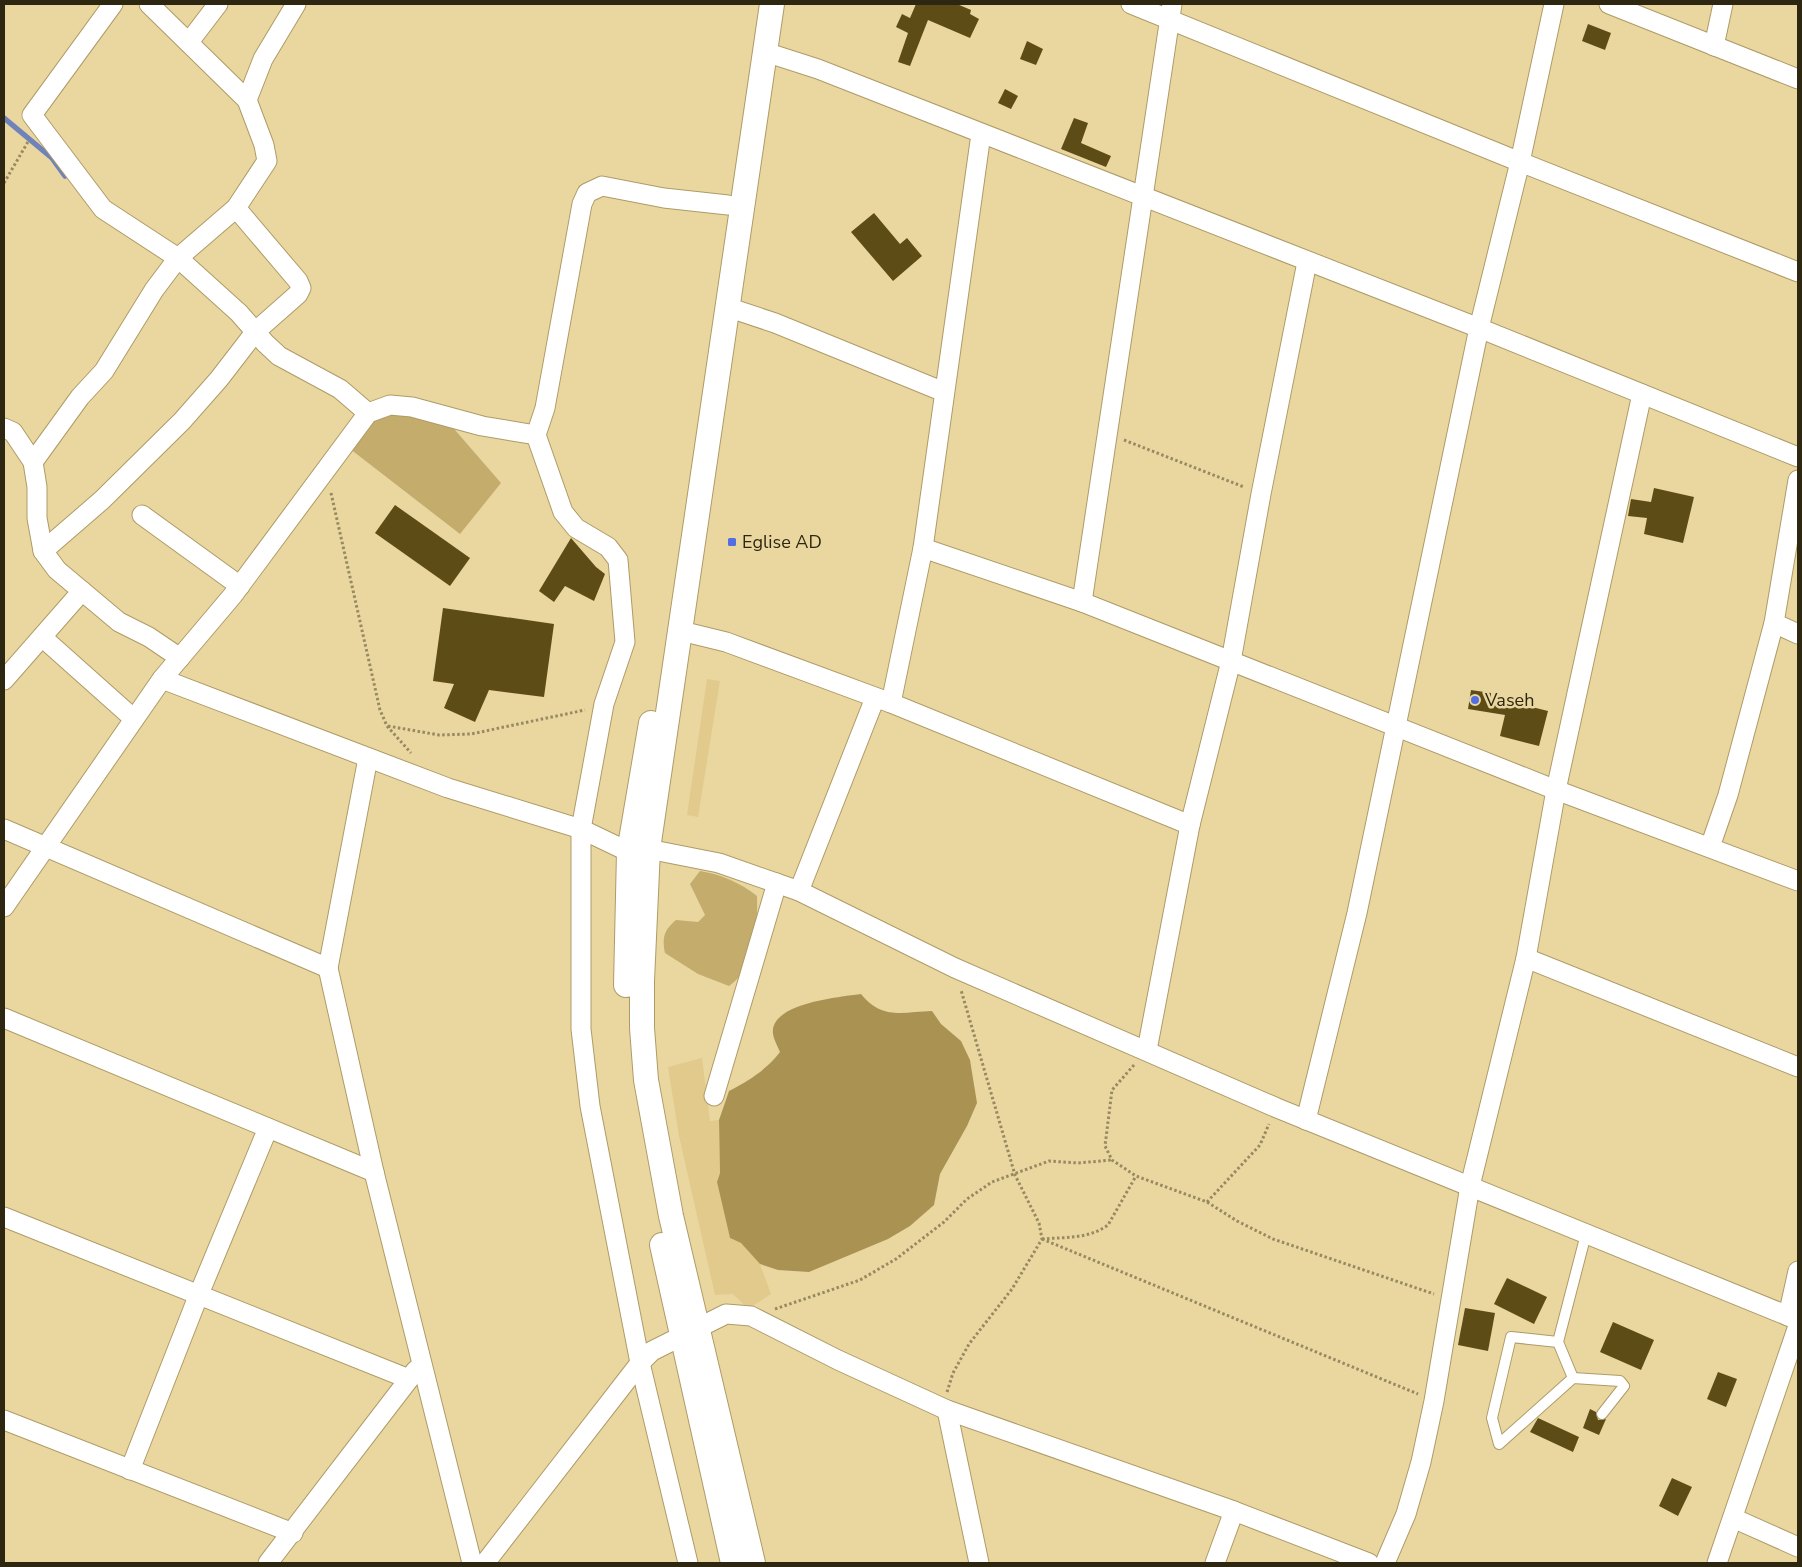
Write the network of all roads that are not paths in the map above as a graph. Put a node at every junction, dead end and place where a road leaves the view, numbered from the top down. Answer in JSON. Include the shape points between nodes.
{"nodes":[{"id":1,"x":113,"y":4,"type":"edge"},
{"id":2,"x":149,"y":4,"type":"edge"},
{"id":3,"x":218,"y":4,"type":"edge"},
{"id":4,"x":296,"y":4,"type":"edge"},
{"id":5,"x":758,"y":4,"type":"edge"},
{"id":6,"x":772,"y":4,"type":"edge"},
{"id":7,"x":1131,"y":4,"type":"edge"},
{"id":8,"x":1554,"y":4,"type":"edge"},
{"id":9,"x":1609,"y":4,"type":"edge"},
{"id":10,"x":1723,"y":4,"type":"edge"},
{"id":11,"x":1171,"y":12,"type":"edge"},
{"id":12,"x":189,"y":42,"type":"junction"},
{"id":13,"x":1714,"y":46,"type":"junction"},
{"id":14,"x":765,"y":52,"type":"junction"},
{"id":15,"x":1798,"y":79,"type":"edge"},
{"id":16,"x":247,"y":100,"type":"junction"},
{"id":17,"x":981,"y":134,"type":"junction"},
{"id":18,"x":1520,"y":162,"type":"junction"},
{"id":19,"x":1143,"y":198,"type":"junction"},
{"id":20,"x":728,"y":205,"type":"junction"},
{"id":21,"x":236,"y":208,"type":"junction"},
{"id":22,"x":178,"y":258,"type":"junction"},
{"id":23,"x":1307,"y":262,"type":"junction"},
{"id":24,"x":1798,"y":272,"type":"edge"},
{"id":25,"x":728,"y":307,"type":"junction"},
{"id":26,"x":1479,"y":328,"type":"junction"},
{"id":27,"x":256,"y":331,"type":"junction"},
{"id":28,"x":944,"y":392,"type":"junction"},
{"id":29,"x":1642,"y":394,"type":"junction"},
{"id":30,"x":368,"y":413,"type":"junction"},
{"id":31,"x":4,"y":428,"type":"edge"},
{"id":32,"x":536,"y":435,"type":"junction"},
{"id":33,"x":1798,"y":457,"type":"edge"},
{"id":34,"x":33,"y":462,"type":"junction"},
{"id":35,"x":1798,"y":480,"type":"edge"},
{"id":36,"x":142,"y":515,"type":"dead end"},
{"id":37,"x":923,"y":548,"type":"junction"},
{"id":38,"x":43,"y":551,"type":"junction"},
{"id":39,"x":240,"y":586,"type":"junction"},
{"id":40,"x":82,"y":591,"type":"junction"},
{"id":41,"x":1082,"y":602,"type":"junction"},
{"id":42,"x":1774,"y":623,"type":"junction"},
{"id":43,"x":681,"y":631,"type":"junction"},
{"id":44,"x":1798,"y":634,"type":"edge"},
{"id":45,"x":42,"y":637,"type":"junction"},
{"id":46,"x":180,"y":658,"type":"junction"},
{"id":47,"x":1231,"y":661,"type":"junction"},
{"id":48,"x":162,"y":679,"type":"junction"},
{"id":49,"x":4,"y":680,"type":"edge"},
{"id":50,"x":883,"y":701,"type":"junction"},
{"id":51,"x":134,"y":720,"type":"junction"},
{"id":52,"x":1395,"y":725,"type":"junction"},
{"id":53,"x":368,"y":758,"type":"junction"},
{"id":54,"x":1556,"y":790,"type":"junction"},
{"id":55,"x":1190,"y":825,"type":"junction"},
{"id":56,"x":4,"y":829,"type":"edge"},
{"id":57,"x":580,"y":829,"type":"junction"},
{"id":58,"x":46,"y":846,"type":"junction"},
{"id":59,"x":1710,"y":846,"type":"junction"},
{"id":60,"x":638,"y":851,"type":"junction"},
{"id":61,"x":1798,"y":882,"type":"edge"},
{"id":62,"x":777,"y":883,"type":"junction"},
{"id":63,"x":799,"y":890,"type":"junction"},
{"id":64,"x":4,"y":907,"type":"edge"},
{"id":65,"x":1526,"y":958,"type":"junction"},
{"id":66,"x":328,"y":968,"type":"junction"},
{"id":67,"x":4,"y":1018,"type":"edge"},
{"id":68,"x":1147,"y":1050,"type":"junction"},
{"id":69,"x":1798,"y":1067,"type":"edge"},
{"id":70,"x":714,"y":1096,"type":"dead end"},
{"id":71,"x":1306,"y":1120,"type":"junction"},
{"id":72,"x":268,"y":1128,"type":"junction"},
{"id":73,"x":374,"y":1172,"type":"junction"},
{"id":74,"x":1470,"y":1186,"type":"junction"},
{"id":75,"x":4,"y":1217,"type":"edge"},
{"id":76,"x":1586,"y":1234,"type":"junction"},
{"id":77,"x":1798,"y":1271,"type":"edge"},
{"id":78,"x":199,"y":1294,"type":"junction"},
{"id":79,"x":1795,"y":1321,"type":"edge"},
{"id":80,"x":690,"y":1332,"type":"junction"},
{"id":81,"x":1558,"y":1342,"type":"junction"},
{"id":82,"x":421,"y":1363,"type":"junction"},
{"id":83,"x":640,"y":1363,"type":"junction"},
{"id":84,"x":1573,"y":1378,"type":"junction"},
{"id":85,"x":409,"y":1379,"type":"junction"},
{"id":86,"x":947,"y":1410,"type":"junction"},
{"id":87,"x":1602,"y":1414,"type":"dead end"},
{"id":88,"x":4,"y":1420,"type":"edge"},
{"id":89,"x":130,"y":1470,"type":"junction"},
{"id":90,"x":1234,"y":1511,"type":"junction"},
{"id":91,"x":1733,"y":1518,"type":"junction"},
{"id":92,"x":293,"y":1533,"type":"junction"},
{"id":93,"x":1798,"y":1547,"type":"edge"},
{"id":94,"x":268,"y":1563,"type":"edge"},
{"id":95,"x":472,"y":1563,"type":"edge"},
{"id":96,"x":485,"y":1563,"type":"edge"},
{"id":97,"x":688,"y":1563,"type":"edge"},
{"id":98,"x":733,"y":1563,"type":"edge"},
{"id":99,"x":753,"y":1563,"type":"edge"},
{"id":100,"x":979,"y":1563,"type":"edge"},
{"id":101,"x":1215,"y":1563,"type":"edge"},
{"id":102,"x":1369,"y":1563,"type":"edge"},
{"id":103,"x":1385,"y":1563,"type":"edge"},
{"id":104,"x":1717,"y":1563,"type":"edge"}],
"edges":[{"from":1,"to":22,"type":"street","via":[[32,115],[103,209]]},
{"from":2,"to":12,"type":"street"},
{"from":3,"to":12,"type":"street"},
{"from":4,"to":16,"type":"street","via":[[263,59]]},
{"from":5,"to":20,"type":"street"},
{"from":6,"to":14,"type":"street"},
{"from":7,"to":11,"type":"street"},
{"from":8,"to":18,"type":"street"},
{"from":9,"to":13,"type":"street"},
{"from":10,"to":13,"type":"street"},
{"from":11,"to":18,"type":"street"},
{"from":11,"to":19,"type":"street"},
{"from":12,"to":16,"type":"street"},
{"from":13,"to":15,"type":"street"},
{"from":14,"to":17,"type":"street"},
{"from":14,"to":25,"type":"street"},
{"from":16,"to":21,"type":"street","via":[[267,161]]},
{"from":17,"to":19,"type":"street"},
{"from":17,"to":28,"type":"street"},
{"from":18,"to":24,"type":"street"},
{"from":18,"to":26,"type":"street"},
{"from":19,"to":23,"type":"street"},
{"from":19,"to":41,"type":"street"},
{"from":20,"to":32,"type":"street","via":[[664,198],[602,186],[586,193],[545,408]]},
{"from":20,"to":60,"type":"street","via":[[661,663]]},
{"from":21,"to":22,"type":"street"},
{"from":21,"to":27,"type":"street","via":[[301,288]]},
{"from":22,"to":27,"type":"street"},
{"from":22,"to":34,"type":"street","via":[[104,370],[80,397]]},
{"from":23,"to":26,"type":"street"},
{"from":23,"to":47,"type":"street"},
{"from":25,"to":28,"type":"street"},
{"from":25,"to":43,"type":"street"},
{"from":26,"to":29,"type":"street"},
{"from":26,"to":52,"type":"street"},
{"from":27,"to":30,"type":"street","via":[[279,356],[340,389]]},
{"from":27,"to":38,"type":"street","via":[[182,422],[102,500]]},
{"from":28,"to":37,"type":"street"},
{"from":29,"to":33,"type":"street"},
{"from":29,"to":54,"type":"street"},
{"from":30,"to":32,"type":"street","via":[[390,404]]},
{"from":30,"to":39,"type":"street"},
{"from":31,"to":34,"type":"street","via":[[13,432]]},
{"from":32,"to":57,"type":"street","via":[[563,512],[576,528],[608,547],[618,560],[625,642],[604,704]]},
{"from":34,"to":38,"type":"street","via":[[37,487],[36,518]]},
{"from":35,"to":42,"type":"street"},
{"from":36,"to":39,"type":"street"},
{"from":37,"to":41,"type":"street"},
{"from":37,"to":50,"type":"street"},
{"from":38,"to":40,"type":"street","via":[[57,570]]},
{"from":39,"to":46,"type":"street"},
{"from":40,"to":45,"type":"street"},
{"from":40,"to":46,"type":"street","via":[[120,622]]},
{"from":41,"to":47,"type":"street"},
{"from":42,"to":44,"type":"street"},
{"from":42,"to":59,"type":"street","via":[[1728,794]]},
{"from":43,"to":50,"type":"street","via":[[726,642]]},
{"from":43,"to":60,"type":"street"},
{"from":45,"to":49,"type":"street"},
{"from":45,"to":51,"type":"street"},
{"from":46,"to":48,"type":"street"},
{"from":47,"to":52,"type":"street"},
{"from":47,"to":55,"type":"street"},
{"from":48,"to":51,"type":"street"},
{"from":48,"to":53,"type":"street"},
{"from":50,"to":55,"type":"street"},
{"from":50,"to":63,"type":"street"},
{"from":51,"to":58,"type":"street"},
{"from":52,"to":54,"type":"street"},
{"from":52,"to":71,"type":"street","via":[[1357,913]]},
{"from":53,"to":57,"type":"street","via":[[448,788]]},
{"from":53,"to":66,"type":"street"},
{"from":54,"to":59,"type":"street"},
{"from":54,"to":65,"type":"street"},
{"from":55,"to":68,"type":"street"},
{"from":56,"to":58,"type":"street"},
{"from":57,"to":60,"type":"street"},
{"from":57,"to":83,"type":"street","via":[[581,1029],[590,1106]]},
{"from":58,"to":64,"type":"street"},
{"from":58,"to":66,"type":"street"},
{"from":59,"to":61,"type":"street"},
{"from":60,"to":62,"type":"street","via":[[719,863]]},
{"from":60,"to":80,"type":"street","via":[[626,998],[630,1083]]},
{"from":62,"to":63,"type":"street"},
{"from":62,"to":70,"type":"street"},
{"from":63,"to":68,"type":"street","via":[[955,968]]},
{"from":65,"to":69,"type":"street"},
{"from":65,"to":74,"type":"street"},
{"from":66,"to":73,"type":"street"},
{"from":67,"to":72,"type":"street"},
{"from":68,"to":71,"type":"street"},
{"from":71,"to":74,"type":"street"},
{"from":72,"to":73,"type":"street"},
{"from":72,"to":78,"type":"street"},
{"from":73,"to":82,"type":"street"},
{"from":74,"to":76,"type":"street"},
{"from":74,"to":103,"type":"street","via":[[1434,1401],[1414,1488]]},
{"from":75,"to":78,"type":"street"},
{"from":76,"to":79,"type":"street"},
{"from":76,"to":81,"type":"lane"},
{"from":77,"to":79,"type":"street"},
{"from":78,"to":85,"type":"street"},
{"from":78,"to":89,"type":"street"},
{"from":79,"to":91,"type":"street"},
{"from":80,"to":83,"type":"street","via":[[652,1351]]},
{"from":80,"to":86,"type":"street","via":[[726,1314],[751,1316]]},
{"from":80,"to":98,"type":"street"},
{"from":80,"to":99,"type":"street"},
{"from":81,"to":84,"type":"lane"},
{"from":81,"to":84,"type":"lane","via":[[1511,1337],[1492,1418],[1499,1444]]},
{"from":82,"to":85,"type":"street"},
{"from":82,"to":95,"type":"street"},
{"from":83,"to":96,"type":"street"},
{"from":83,"to":97,"type":"street"},
{"from":84,"to":87,"type":"lane","via":[[1620,1381],[1624,1386]]},
{"from":85,"to":92,"type":"street"},
{"from":86,"to":90,"type":"street"},
{"from":86,"to":100,"type":"street"},
{"from":88,"to":89,"type":"street"},
{"from":89,"to":92,"type":"street"},
{"from":90,"to":101,"type":"street"},
{"from":90,"to":102,"type":"street"},
{"from":91,"to":93,"type":"street"},
{"from":91,"to":104,"type":"street"},
{"from":92,"to":94,"type":"street"}]}
